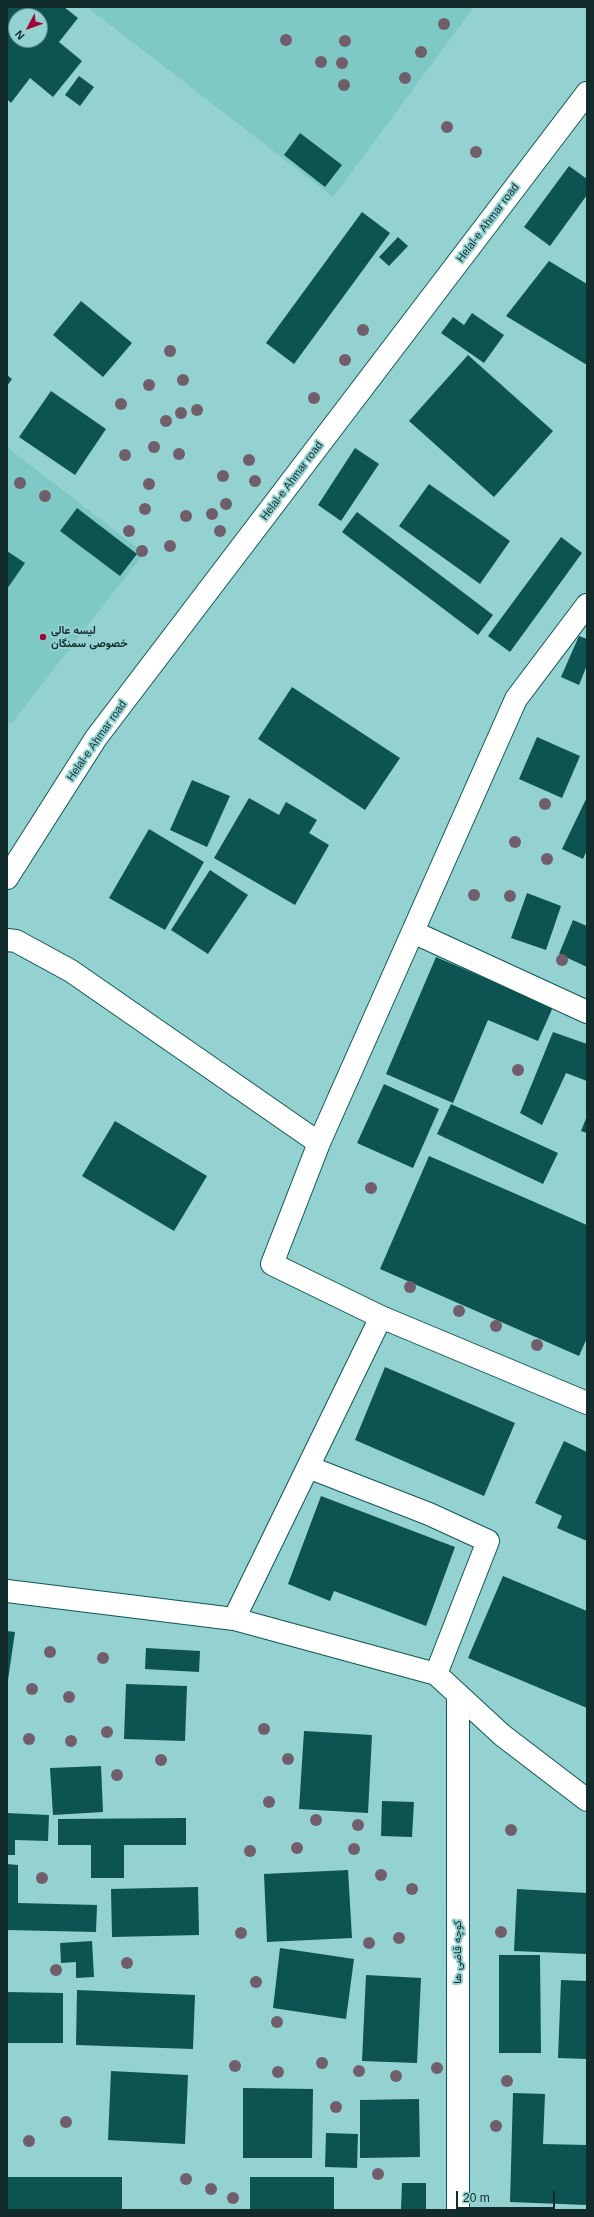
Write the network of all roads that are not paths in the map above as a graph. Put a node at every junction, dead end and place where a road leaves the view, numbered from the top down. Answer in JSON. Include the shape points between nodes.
{"nodes":[{"id":1,"x":587,"y":92,"type":"edge"},
{"id":2,"x":587,"y":605,"type":"edge"},
{"id":3,"x":579,"y":629,"type":"edge"},
{"id":4,"x":7,"y":878,"type":"edge"},
{"id":5,"x":413,"y":932,"type":"junction"},
{"id":6,"x":7,"y":940,"type":"edge"},
{"id":7,"x":587,"y":1012,"type":"edge"},
{"id":8,"x":319,"y":1143,"type":"junction"},
{"id":9,"x":381,"y":1317,"type":"junction"},
{"id":10,"x":587,"y":1403,"type":"edge"},
{"id":11,"x":308,"y":1467,"type":"junction"},
{"id":12,"x":7,"y":1591,"type":"edge"},
{"id":13,"x":234,"y":1619,"type":"junction"},
{"id":14,"x":436,"y":1674,"type":"junction"},
{"id":15,"x":458,"y":1695,"type":"junction"},
{"id":16,"x":587,"y":1800,"type":"edge"},
{"id":17,"x":458,"y":2210,"type":"edge"}],
"edges":[{"from":1,"to":4,"type":"street","name":"Helal-e Ahmar road","via":[[96,738]]},
{"from":2,"to":3,"type":"street"},
{"from":3,"to":5,"type":"street","via":[[516,699]]},
{"from":5,"to":7,"type":"street"},
{"from":5,"to":8,"type":"street"},
{"from":6,"to":8,"type":"street","via":[[16,942],[71,971]]},
{"from":8,"to":9,"type":"street","via":[[272,1264]]},
{"from":9,"to":10,"type":"street"},
{"from":9,"to":11,"type":"street"},
{"from":11,"to":13,"type":"street"},
{"from":11,"to":14,"type":"street","via":[[430,1514],[488,1542]]},
{"from":12,"to":13,"type":"street"},
{"from":13,"to":14,"type":"street"},
{"from":14,"to":15,"type":"street"},
{"from":15,"to":16,"type":"street","via":[[502,1735]]},
{"from":15,"to":17,"type":"street","name":"کوچه قاضی ها"}]}
